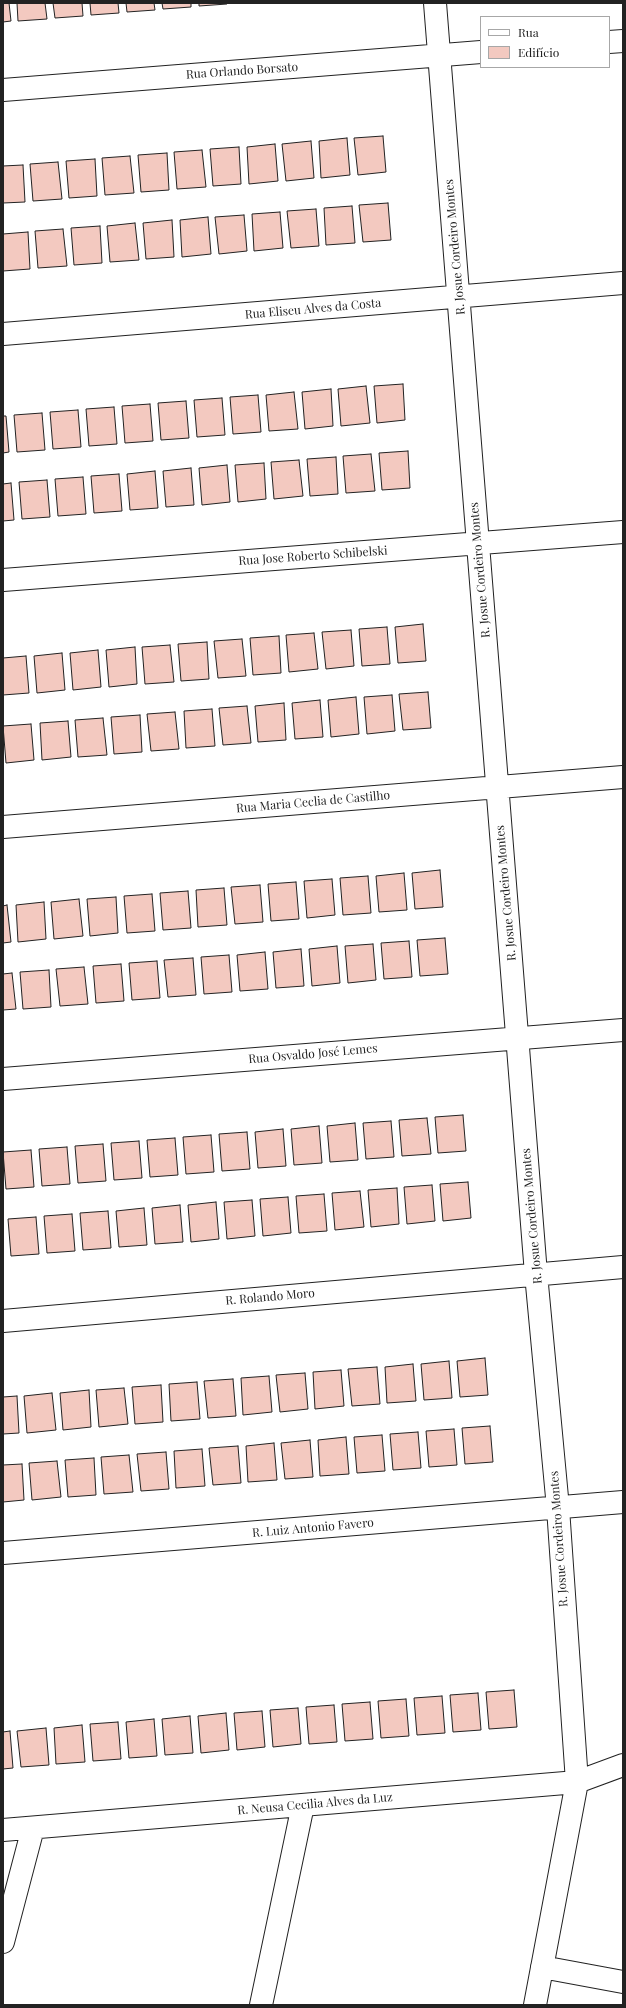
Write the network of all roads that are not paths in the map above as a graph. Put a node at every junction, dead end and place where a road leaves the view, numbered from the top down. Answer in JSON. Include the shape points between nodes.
{"nodes":[{"id":1,"x":435,"y":3,"type":"edge"},
{"id":2,"x":623,"y":41,"type":"edge"},
{"id":3,"x":610,"y":42,"type":"edge"},
{"id":4,"x":480,"y":52,"type":"edge"},
{"id":5,"x":439,"y":56,"type":"junction"},
{"id":6,"x":3,"y":90,"type":"edge"},
{"id":7,"x":623,"y":283,"type":"edge"},
{"id":8,"x":459,"y":296,"type":"junction"},
{"id":9,"x":3,"y":334,"type":"edge"},
{"id":10,"x":623,"y":532,"type":"edge"},
{"id":11,"x":478,"y":543,"type":"junction"},
{"id":12,"x":3,"y":580,"type":"edge"},
{"id":13,"x":623,"y":777,"type":"edge"},
{"id":14,"x":498,"y":787,"type":"junction"},
{"id":15,"x":3,"y":828,"type":"edge"},
{"id":16,"x":623,"y":1030,"type":"edge"},
{"id":17,"x":518,"y":1038,"type":"junction"},
{"id":18,"x":3,"y":1079,"type":"edge"},
{"id":19,"x":623,"y":1267,"type":"edge"},
{"id":20,"x":536,"y":1274,"type":"junction"},
{"id":21,"x":3,"y":1321,"type":"edge"},
{"id":22,"x":623,"y":1502,"type":"edge"},
{"id":23,"x":558,"y":1508,"type":"junction"},
{"id":24,"x":3,"y":1553,"type":"edge"},
{"id":25,"x":623,"y":1765,"type":"edge"},
{"id":26,"x":577,"y":1782,"type":"junction"},
{"id":27,"x":304,"y":1805,"type":"junction"},
{"id":28,"x":33,"y":1828,"type":"junction"},
{"id":29,"x":3,"y":1830,"type":"edge"},
{"id":30,"x":3,"y":1942,"type":"edge"},
{"id":31,"x":542,"y":1967,"type":"junction"},
{"id":32,"x":623,"y":1982,"type":"edge"},
{"id":33,"x":261,"y":2005,"type":"edge"},
{"id":34,"x":535,"y":2005,"type":"edge"}],
"edges":[{"from":1,"to":5,"type":"street","name":"R. Josue Cordeiro Montes"},
{"from":2,"to":3,"type":"street"},
{"from":4,"to":5,"type":"street","name":"Rua Orlando Borsato"},
{"from":5,"to":6,"type":"street","name":"Rua Orlando Borsato"},
{"from":5,"to":8,"type":"street","name":"R. Josue Cordeiro Montes"},
{"from":7,"to":8,"type":"street","name":"Rua Eliseu Alves da Costa"},
{"from":8,"to":9,"type":"street","name":"Rua Eliseu Alves da Costa"},
{"from":8,"to":11,"type":"street","name":"R. Josue Cordeiro Montes"},
{"from":10,"to":11,"type":"street","name":"Rua Jose Roberto Schibelski"},
{"from":11,"to":12,"type":"street","name":"Rua Jose Roberto Schibelski"},
{"from":11,"to":14,"type":"street","name":"R. Josue Cordeiro Montes"},
{"from":13,"to":14,"type":"street","name":"Rua Maria Ceclia de Castilho"},
{"from":14,"to":15,"type":"street","name":"Rua Maria Ceclia de Castilho"},
{"from":14,"to":17,"type":"street","name":"R. Josue Cordeiro Montes"},
{"from":16,"to":17,"type":"street","name":"Rua Osvaldo José Lemes"},
{"from":17,"to":18,"type":"street","name":"Rua Osvaldo José Lemes"},
{"from":17,"to":20,"type":"street","name":"R. Josue Cordeiro Montes"},
{"from":19,"to":20,"type":"street","name":"R. Rolando Moro"},
{"from":20,"to":21,"type":"street","name":"R. Rolando Moro"},
{"from":20,"to":23,"type":"street","name":"R. Josue Cordeiro Montes"},
{"from":22,"to":23,"type":"street","name":"R. Luiz Antonio Favero"},
{"from":23,"to":24,"type":"street","name":"R. Luiz Antonio Favero"},
{"from":23,"to":26,"type":"street","name":"R. Josue Cordeiro Montes"},
{"from":25,"to":26,"type":"street","name":"R. Neusa Cecilia Alves da Luz"},
{"from":26,"to":27,"type":"street","name":"R. Neusa Cecilia Alves da Luz"},
{"from":26,"to":31,"type":"street","name":"R. Josue Cordeiro Montes"},
{"from":27,"to":28,"type":"street","name":"R. Neusa Cecilia Alves da Luz"},
{"from":27,"to":33,"type":"street"},
{"from":28,"to":29,"type":"street","name":"R. Neusa Cecilia Alves da Luz"},
{"from":28,"to":30,"type":"street"},
{"from":31,"to":32,"type":"street"},
{"from":31,"to":34,"type":"street","name":"R. Josue Cordeiro Montes"}]}
